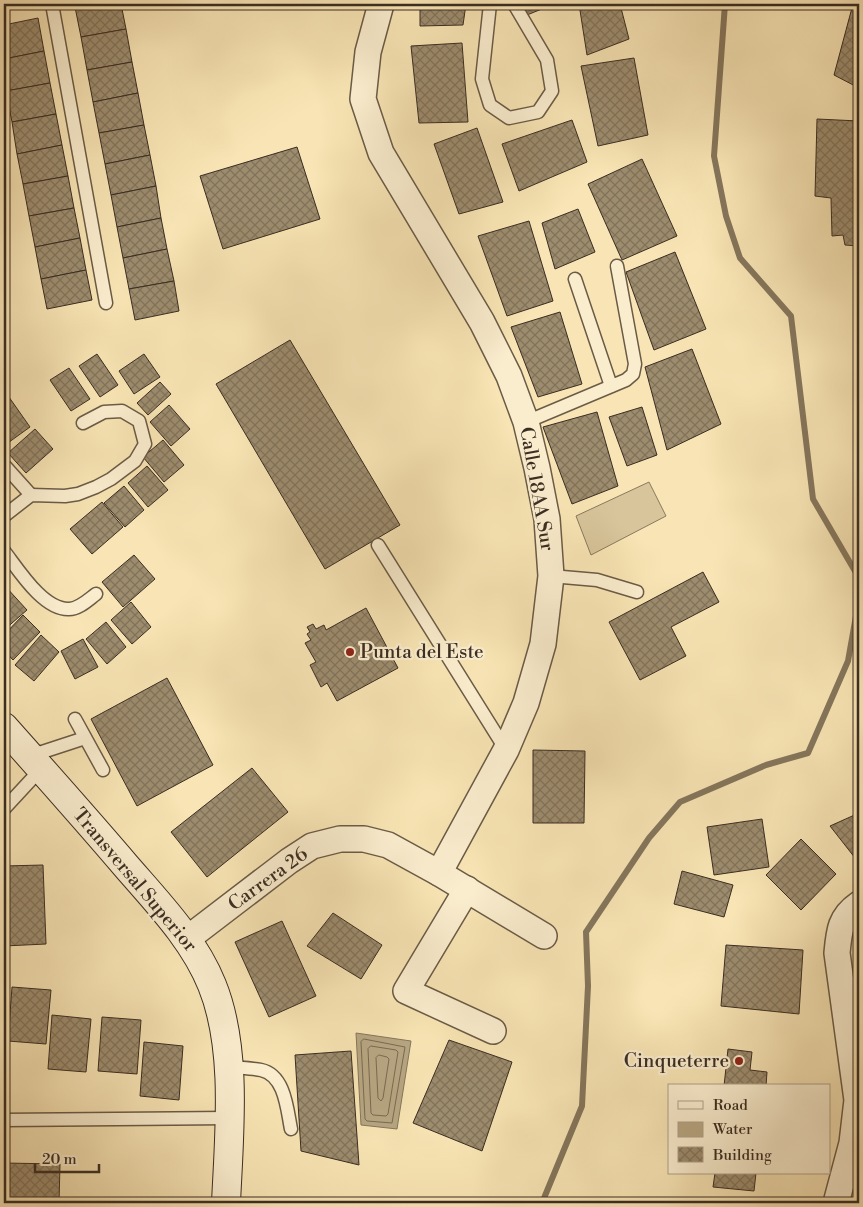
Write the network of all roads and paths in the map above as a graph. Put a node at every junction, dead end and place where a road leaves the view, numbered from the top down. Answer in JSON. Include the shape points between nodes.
{"nodes":[{"id":1,"x":52,"y":4,"type":"edge"},
{"id":2,"x":381,"y":4,"type":"edge"},
{"id":3,"x":490,"y":4,"type":"edge"},
{"id":4,"x":514,"y":4,"type":"edge"},
{"id":5,"x":617,"y":266,"type":"dead end"},
{"id":6,"x":575,"y":279,"type":"dead end"},
{"id":7,"x":106,"y":303,"type":"dead end"},
{"id":8,"x":611,"y":386,"type":"junction"},
{"id":9,"x":526,"y":422,"type":"junction"},
{"id":10,"x":83,"y":423,"type":"dead end"},
{"id":11,"x":4,"y":465,"type":"edge"},
{"id":12,"x":31,"y":495,"type":"junction"},
{"id":13,"x":4,"y":516,"type":"edge"},
{"id":14,"x":378,"y":545,"type":"dead end"},
{"id":15,"x":4,"y":551,"type":"edge"},
{"id":16,"x":551,"y":576,"type":"junction"},
{"id":17,"x":638,"y":592,"type":"dead end"},
{"id":18,"x":96,"y":594,"type":"dead end"},
{"id":19,"x":75,"y":719,"type":"dead end"},
{"id":20,"x":4,"y":727,"type":"edge"},
{"id":21,"x":84,"y":738,"type":"junction"},
{"id":22,"x":506,"y":750,"type":"junction"},
{"id":23,"x":36,"y":762,"type":"junction"},
{"id":24,"x":103,"y":770,"type":"dead end"},
{"id":25,"x":4,"y":809,"type":"edge"},
{"id":26,"x":440,"y":873,"type":"junction"},
{"id":27,"x":467,"y":889,"type":"junction"},
{"id":28,"x":854,"y":908,"type":"edge"},
{"id":29,"x":544,"y":936,"type":"dead end"},
{"id":30,"x":187,"y":939,"type":"junction"},
{"id":31,"x":493,"y":1031,"type":"dead end"},
{"id":32,"x":229,"y":1067,"type":"junction"},
{"id":33,"x":229,"y":1118,"type":"junction"},
{"id":34,"x":4,"y":1120,"type":"edge"},
{"id":35,"x":291,"y":1129,"type":"dead end"},
{"id":36,"x":226,"y":1203,"type":"edge"},
{"id":37,"x":836,"y":1203,"type":"edge"}],
"edges":[{"from":1,"to":7,"type":"lane"},
{"from":2,"to":9,"type":"street","name":"Calle 18AA Sur","via":[[368,52],[363,98],[380,153],[482,322],[509,376]]},
{"from":3,"to":4,"type":"lane","via":[[482,79],[490,104],[510,118],[538,112],[552,91],[547,60]]},
{"from":5,"to":8,"type":"lane","via":[[635,364],[633,374]]},
{"from":6,"to":8,"type":"lane"},
{"from":8,"to":9,"type":"lane"},
{"from":9,"to":16,"type":"street","name":"Calle 18AA Sur","via":[[547,519]]},
{"from":10,"to":12,"type":"lane","via":[[104,412],[122,411],[139,421],[145,444],[135,461],[96,487],[65,496]]},
{"from":11,"to":12,"type":"lane"},
{"from":12,"to":13,"type":"lane"},
{"from":14,"to":22,"type":"lane"},
{"from":15,"to":18,"type":"lane","via":[[38,594],[54,605],[69,609]]},
{"from":16,"to":17,"type":"lane","via":[[598,580]]},
{"from":16,"to":22,"type":"street","name":"Calle 18AA Sur","via":[[544,644],[526,703]]},
{"from":19,"to":21,"type":"lane"},
{"from":20,"to":23,"type":"main road","name":"Transversal Superior"},
{"from":21,"to":23,"type":"lane"},
{"from":21,"to":24,"type":"lane"},
{"from":22,"to":26,"type":"street","name":"Calle 18AA Sur"},
{"from":23,"to":25,"type":"lane"},
{"from":23,"to":30,"type":"main road","name":"Transversal Superior"},
{"from":26,"to":27,"type":"street","name":"Carrera 26"},
{"from":26,"to":30,"type":"street","name":"Carrera 26","via":[[388,845],[340,838],[312,846],[289,861]]},
{"from":27,"to":29,"type":"street","name":"Carrera 26"},
{"from":27,"to":31,"type":"street","via":[[406,991]]},
{"from":28,"to":37,"type":"street","via":[[839,931],[837,953],[857,1100],[852,1143]]},
{"from":30,"to":32,"type":"main road","name":"Transversal Superior","via":[[213,986],[223,1022]]},
{"from":32,"to":33,"type":"main road","name":"Transversal Superior"},
{"from":32,"to":35,"type":"lane","via":[[262,1070],[274,1076],[282,1090]]},
{"from":33,"to":34,"type":"lane"},
{"from":33,"to":36,"type":"main road","name":"Transversal Superior"}]}
